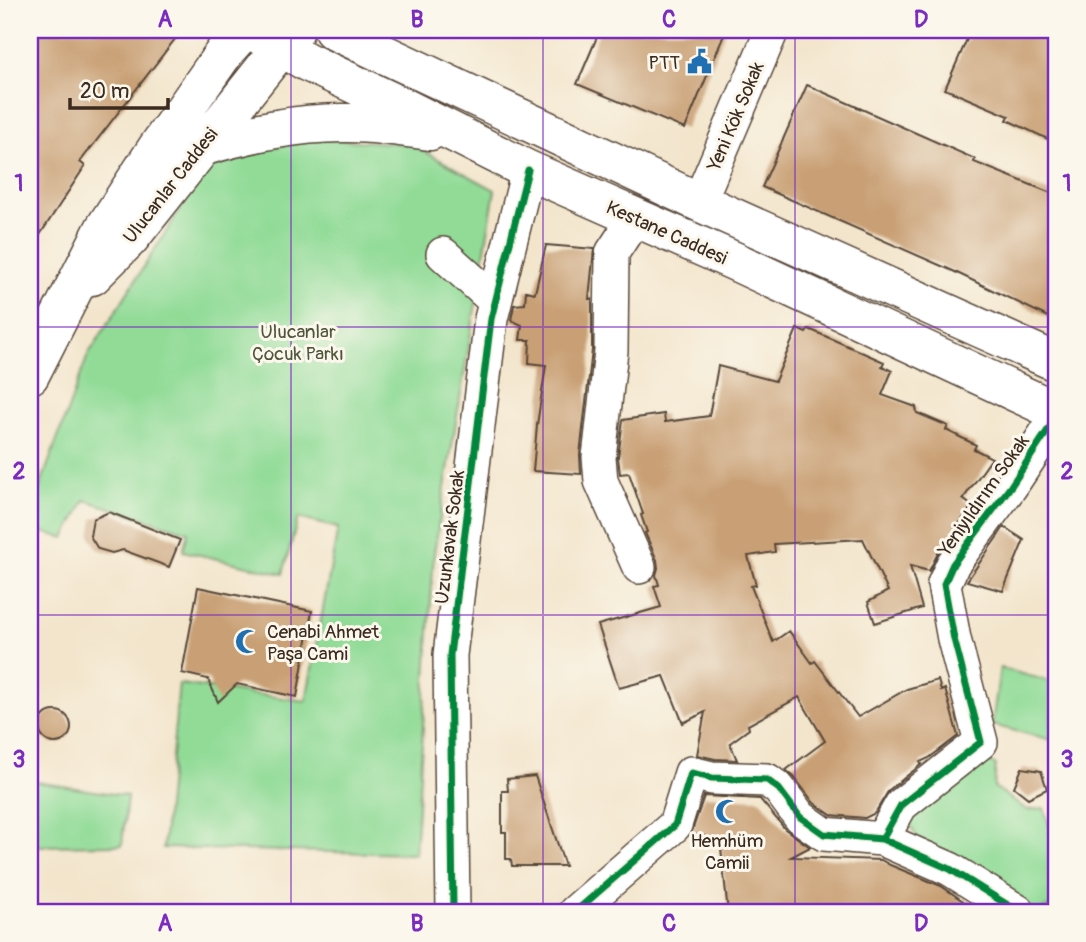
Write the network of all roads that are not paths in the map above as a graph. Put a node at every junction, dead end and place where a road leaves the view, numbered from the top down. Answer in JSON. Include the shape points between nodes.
{"nodes":[{"id":1,"x":244,"y":30,"type":"edge"},
{"id":2,"x":333,"y":30,"type":"edge"},
{"id":3,"x":772,"y":30,"type":"edge"},
{"id":4,"x":276,"y":36,"type":"edge"},
{"id":5,"x":455,"y":134,"type":"junction"},
{"id":6,"x":201,"y":147,"type":"junction"},
{"id":7,"x":528,"y":170,"type":"junction"},
{"id":8,"x":699,"y":202,"type":"junction"},
{"id":9,"x":635,"y":218,"type":"junction"},
{"id":10,"x":443,"y":254,"type":"dead end"},
{"id":11,"x":495,"y":301,"type":"junction"},
{"id":12,"x":66,"y":303,"type":"junction"},
{"id":13,"x":1056,"y":362,"type":"edge"},
{"id":14,"x":30,"y":376,"type":"edge"},
{"id":15,"x":1056,"y":411,"type":"edge"},
{"id":16,"x":1056,"y":418,"type":"edge"},
{"id":17,"x":639,"y":568,"type":"dead end"},
{"id":18,"x":882,"y":839,"type":"junction"},
{"id":19,"x":453,"y":912,"type":"edge"},
{"id":20,"x":575,"y":912,"type":"edge"},
{"id":21,"x":1019,"y":912,"type":"edge"}],
"edges":[{"from":1,"to":12,"type":"main road","name":"Ulucanlar Caddesi","via":[[172,126],[104,229]]},
{"from":2,"to":8,"type":"main road","name":"Kestane Caddesi"},
{"from":3,"to":8,"type":"street","name":"Yeni Kök Sokak"},
{"from":4,"to":5,"type":"main road","name":"Kestane Caddesi"},
{"from":4,"to":6,"type":"main road","name":"Ulucanlar Caddesi"},
{"from":5,"to":6,"type":"main road","via":[[331,123],[258,131]]},
{"from":5,"to":7,"type":"main road","name":"Kestane Caddesi"},
{"from":6,"to":12,"type":"main road","name":"Ulucanlar Caddesi","via":[[130,238]]},
{"from":7,"to":9,"type":"main road","name":"Kestane Caddesi"},
{"from":7,"to":11,"type":"street","name":"Uzunkavak Sokak"},
{"from":8,"to":13,"type":"main road","name":"Kestane Caddesi"},
{"from":9,"to":15,"type":"main road","name":"Kestane Caddesi"},
{"from":9,"to":17,"type":"street","via":[[612,253],[611,351],[599,457],[601,481]]},
{"from":10,"to":11,"type":"street"},
{"from":11,"to":19,"type":"street","name":"Uzunkavak Sokak","via":[[450,655]]},
{"from":12,"to":14,"type":"main road","name":"Ulucanlar Caddesi"},
{"from":16,"to":18,"type":"street","name":"Yeniyıldırım Sokak","via":[[944,583],[981,742],[901,805]]},
{"from":18,"to":20,"type":"street","via":[[824,834],[800,817],[767,780],[691,773],[675,825]]},
{"from":18,"to":21,"type":"street","via":[[950,869]]}]}
